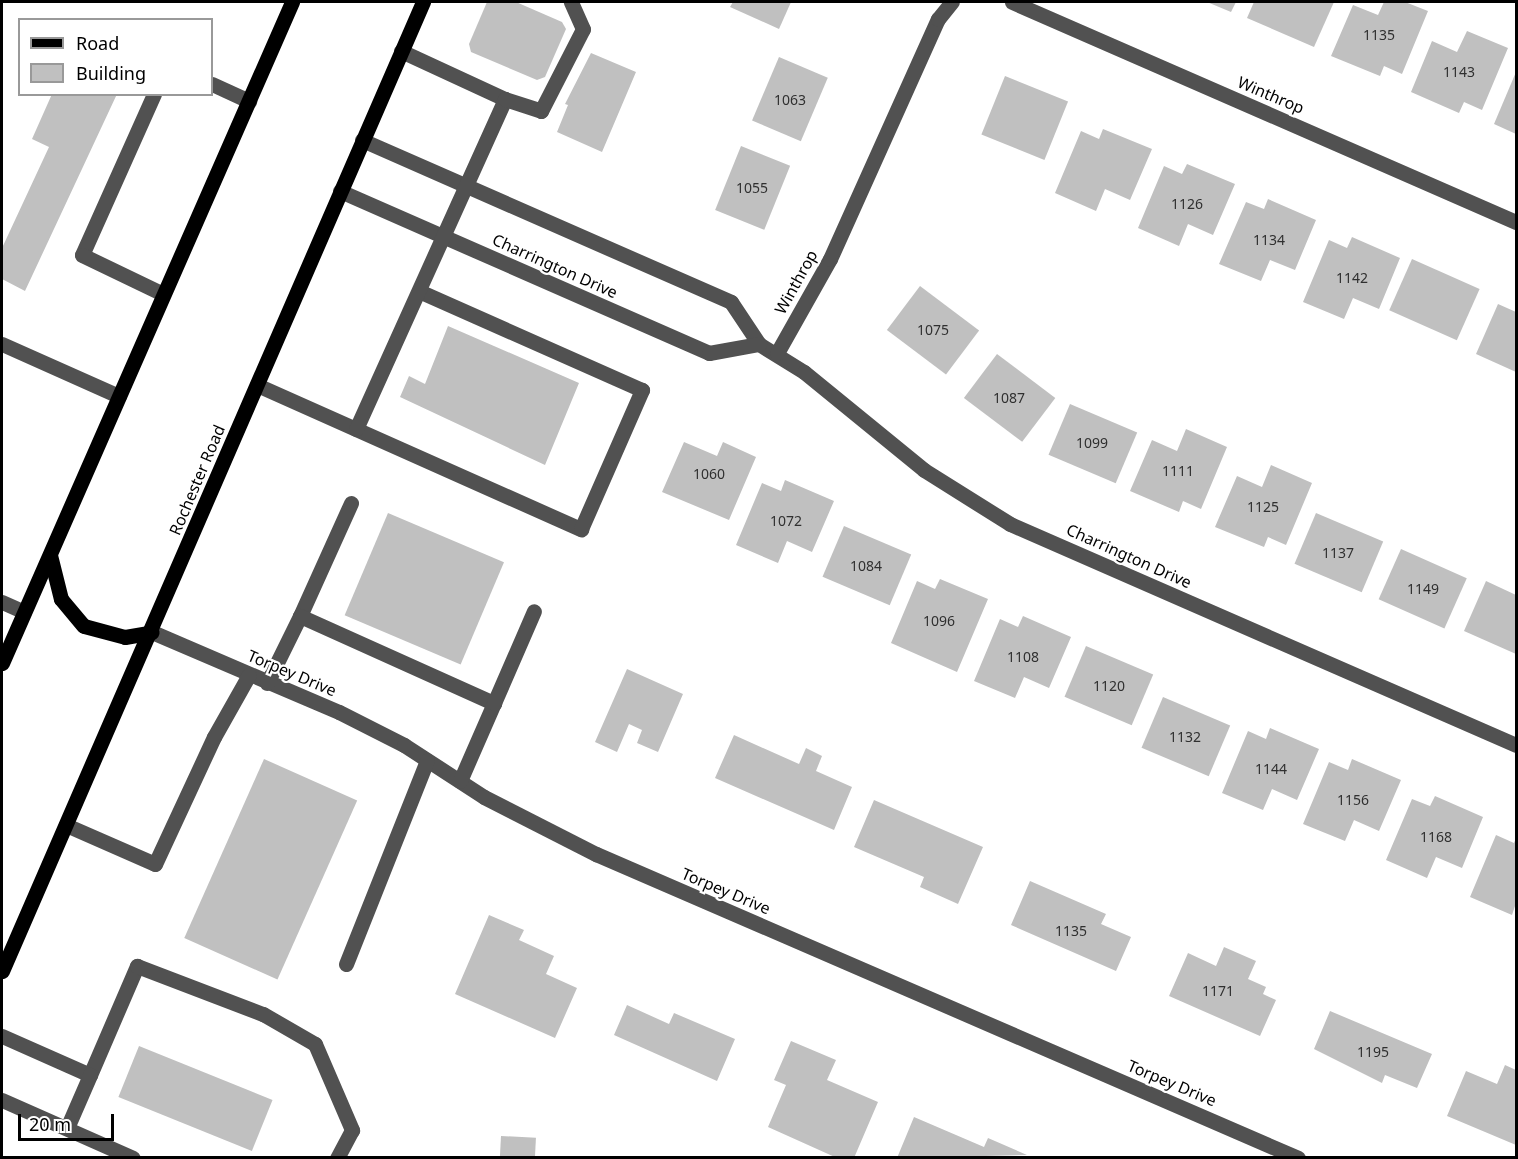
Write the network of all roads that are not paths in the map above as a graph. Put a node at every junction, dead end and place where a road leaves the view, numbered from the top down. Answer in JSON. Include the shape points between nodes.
{"nodes":[{"id":1,"x":292,"y":2,"type":"edge"},
{"id":2,"x":423,"y":2,"type":"edge"},
{"id":3,"x":572,"y":2,"type":"edge"},
{"id":4,"x":952,"y":2,"type":"edge"},
{"id":5,"x":1012,"y":2,"type":"edge"},
{"id":6,"x":401,"y":51,"type":"junction"},
{"id":7,"x":213,"y":84,"type":"edge"},
{"id":8,"x":153,"y":96,"type":"edge"},
{"id":9,"x":505,"y":99,"type":"junction"},
{"id":10,"x":249,"y":101,"type":"junction"},
{"id":11,"x":362,"y":140,"type":"junction"},
{"id":12,"x":466,"y":188,"type":"junction"},
{"id":13,"x":340,"y":191,"type":"junction"},
{"id":14,"x":1516,"y":222,"type":"edge"},
{"id":15,"x":444,"y":236,"type":"junction"},
{"id":16,"x":421,"y":292,"type":"junction"},
{"id":17,"x":163,"y":294,"type":"junction"},
{"id":18,"x":2,"y":344,"type":"edge"},
{"id":19,"x":759,"y":344,"type":"junction"},
{"id":20,"x":777,"y":353,"type":"junction"},
{"id":21,"x":257,"y":385,"type":"junction"},
{"id":22,"x":119,"y":396,"type":"junction"},
{"id":23,"x":356,"y":429,"type":"junction"},
{"id":24,"x":351,"y":503,"type":"dead end"},
{"id":25,"x":50,"y":555,"type":"junction"},
{"id":26,"x":2,"y":602,"type":"edge"},
{"id":27,"x":534,"y":611,"type":"dead end"},
{"id":28,"x":24,"y":612,"type":"junction"},
{"id":29,"x":300,"y":616,"type":"junction"},
{"id":30,"x":152,"y":632,"type":"junction"},
{"id":31,"x":2,"y":663,"type":"edge"},
{"id":32,"x":249,"y":675,"type":"junction"},
{"id":33,"x":267,"y":683,"type":"junction"},
{"id":34,"x":494,"y":703,"type":"junction"},
{"id":35,"x":1516,"y":745,"type":"edge"},
{"id":36,"x":427,"y":760,"type":"junction"},
{"id":37,"x":460,"y":781,"type":"junction"},
{"id":38,"x":66,"y":825,"type":"junction"},
{"id":39,"x":345,"y":964,"type":"dead end"},
{"id":40,"x":2,"y":971,"type":"edge"},
{"id":41,"x":2,"y":1036,"type":"edge"},
{"id":42,"x":90,"y":1075,"type":"junction"},
{"id":43,"x":2,"y":1100,"type":"edge"},
{"id":44,"x":67,"y":1128,"type":"junction"},
{"id":45,"x":133,"y":1158,"type":"edge"},
{"id":46,"x":337,"y":1158,"type":"edge"},
{"id":47,"x":1298,"y":1158,"type":"edge"}],
"edges":[{"from":1,"to":10,"type":"main road"},
{"from":2,"to":6,"type":"main road","name":"Rochester Road"},
{"from":3,"to":9,"type":"street","via":[[583,29],[541,111]]},
{"from":4,"to":20,"type":"street","name":"Winthrop","via":[[938,19],[830,259]]},
{"from":5,"to":14,"type":"street","name":"Winthrop"},
{"from":6,"to":9,"type":"street"},
{"from":6,"to":11,"type":"main road","name":"Rochester Road"},
{"from":7,"to":10,"type":"street"},
{"from":8,"to":17,"type":"street","via":[[82,255]]},
{"from":9,"to":12,"type":"street"},
{"from":10,"to":17,"type":"main road"},
{"from":11,"to":12,"type":"street","name":"Charrington Drive"},
{"from":11,"to":13,"type":"main road","name":"Rochester Road"},
{"from":12,"to":15,"type":"street"},
{"from":12,"to":19,"type":"street","name":"Charrington Drive","via":[[731,302]]},
{"from":13,"to":15,"type":"street","name":"Charrington Drive"},
{"from":13,"to":21,"type":"main road","name":"Rochester Road"},
{"from":15,"to":16,"type":"street"},
{"from":15,"to":19,"type":"street","name":"Charrington Drive","via":[[709,352]]},
{"from":16,"to":23,"type":"street","via":[[411,306]]},
{"from":16,"to":23,"type":"street","via":[[642,390],[581,529]]},
{"from":17,"to":22,"type":"main road"},
{"from":18,"to":22,"type":"street"},
{"from":19,"to":20,"type":"street","name":"Charrington Drive"},
{"from":20,"to":35,"type":"street","name":"Charrington Drive","via":[[924,470],[1010,524]]},
{"from":21,"to":23,"type":"street"},
{"from":21,"to":30,"type":"main road","name":"Rochester Road"},
{"from":22,"to":25,"type":"main road"},
{"from":24,"to":29,"type":"street"},
{"from":25,"to":28,"type":"main road"},
{"from":25,"to":30,"type":"main road","via":[[61,599],[84,626],[125,637]]},
{"from":26,"to":28,"type":"street"},
{"from":27,"to":34,"type":"street"},
{"from":28,"to":31,"type":"main road"},
{"from":29,"to":33,"type":"street"},
{"from":29,"to":34,"type":"street"},
{"from":30,"to":32,"type":"street","name":"Torpey Drive"},
{"from":30,"to":38,"type":"main road","name":"Rochester Road"},
{"from":32,"to":33,"type":"street","name":"Torpey Drive"},
{"from":32,"to":38,"type":"street","via":[[214,737],[155,864]]},
{"from":33,"to":36,"type":"street","name":"Torpey Drive","via":[[339,712]]},
{"from":34,"to":37,"type":"street"},
{"from":36,"to":37,"type":"street","name":"Torpey Drive"},
{"from":36,"to":39,"type":"street"},
{"from":37,"to":47,"type":"street","name":"Torpey Drive","via":[[596,855]]},
{"from":38,"to":40,"type":"main road","name":"Rochester Road"},
{"from":41,"to":42,"type":"street"},
{"from":42,"to":44,"type":"street"},
{"from":42,"to":46,"type":"street","via":[[136,966],[263,1014],[315,1044],[352,1130]]},
{"from":43,"to":44,"type":"street"},
{"from":44,"to":45,"type":"street"}]}
